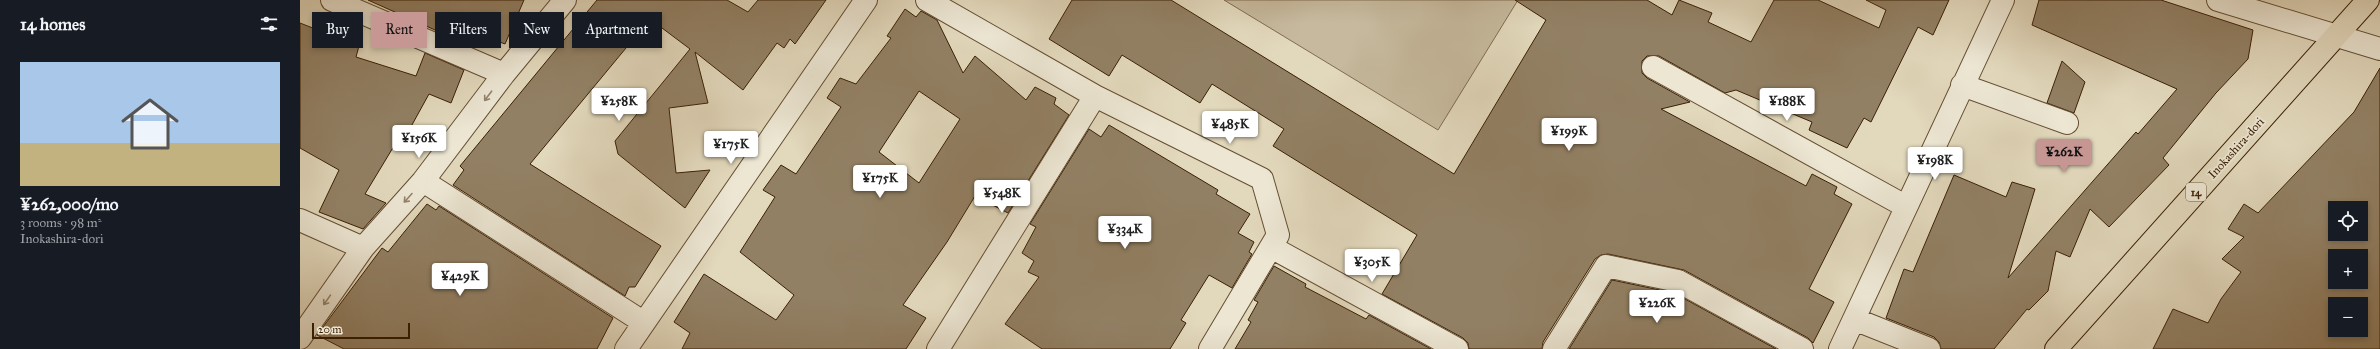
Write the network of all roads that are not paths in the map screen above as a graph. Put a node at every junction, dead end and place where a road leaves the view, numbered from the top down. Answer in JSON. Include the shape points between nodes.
{"nodes":[{"id":1,"x":332,"y":0,"type":"edge"},
{"id":2,"x":565,"y":0,"type":"edge"},
{"id":3,"x":866,"y":0,"type":"edge"},
{"id":4,"x":927,"y":0,"type":"edge"},
{"id":5,"x":2003,"y":0,"type":"edge"},
{"id":6,"x":2218,"y":0,"type":"edge"},
{"id":7,"x":2368,"y":0,"type":"edge"},
{"id":8,"x":2337,"y":36,"type":"junction"},
{"id":9,"x":2380,"y":49,"type":"edge"},
{"id":10,"x":1653,"y":67,"type":"dead end"},
{"id":11,"x":504,"y":74,"type":"junction"},
{"id":12,"x":1962,"y":85,"type":"junction"},
{"id":13,"x":1095,"y":96,"type":"junction"},
{"id":14,"x":2068,"y":122,"type":"dead end"},
{"id":15,"x":423,"y":181,"type":"junction"},
{"id":16,"x":1905,"y":206,"type":"junction"},
{"id":17,"x":300,"y":220,"type":"edge"},
{"id":18,"x":1271,"y":247,"type":"junction"},
{"id":19,"x":363,"y":248,"type":"junction"},
{"id":20,"x":1854,"y":319,"type":"junction"},
{"id":21,"x":643,"y":322,"type":"junction"},
{"id":22,"x":300,"y":338,"type":"edge"},
{"id":23,"x":626,"y":349,"type":"edge"},
{"id":24,"x":938,"y":349,"type":"edge"},
{"id":25,"x":1210,"y":349,"type":"edge"},
{"id":26,"x":1457,"y":349,"type":"edge"},
{"id":27,"x":1554,"y":349,"type":"edge"},
{"id":28,"x":1802,"y":349,"type":"edge"},
{"id":29,"x":1840,"y":349,"type":"edge"},
{"id":30,"x":1929,"y":349,"type":"edge"},
{"id":31,"x":2056,"y":349,"type":"edge"}],
"edges":[{"from":1,"to":11,"type":"street"},
{"from":2,"to":11,"type":"street"},
{"from":3,"to":21,"type":"street"},
{"from":4,"to":13,"type":"street"},
{"from":5,"to":12,"type":"street"},
{"from":6,"to":8,"type":"street"},
{"from":7,"to":8,"type":"main road","name":"Inokashira-dori","number":"14"},
{"from":8,"to":9,"type":"street"},
{"from":8,"to":31,"type":"main road","name":"Inokashira-dori","number":"14"},
{"from":10,"to":16,"type":"street"},
{"from":11,"to":15,"type":"street","one_way":true},
{"from":12,"to":14,"type":"street"},
{"from":12,"to":16,"type":"street"},
{"from":13,"to":18,"type":"street","via":[[1262,179],[1278,235]]},
{"from":13,"to":24,"type":"street"},
{"from":15,"to":19,"type":"street","one_way":true},
{"from":15,"to":21,"type":"street"},
{"from":16,"to":20,"type":"street"},
{"from":17,"to":19,"type":"street"},
{"from":18,"to":25,"type":"street"},
{"from":18,"to":26,"type":"street"},
{"from":19,"to":22,"type":"street","one_way":true},
{"from":20,"to":29,"type":"street"},
{"from":20,"to":30,"type":"street"},
{"from":21,"to":23,"type":"street"},
{"from":27,"to":28,"type":"street","via":[[1606,266],[1678,281]]}]}
